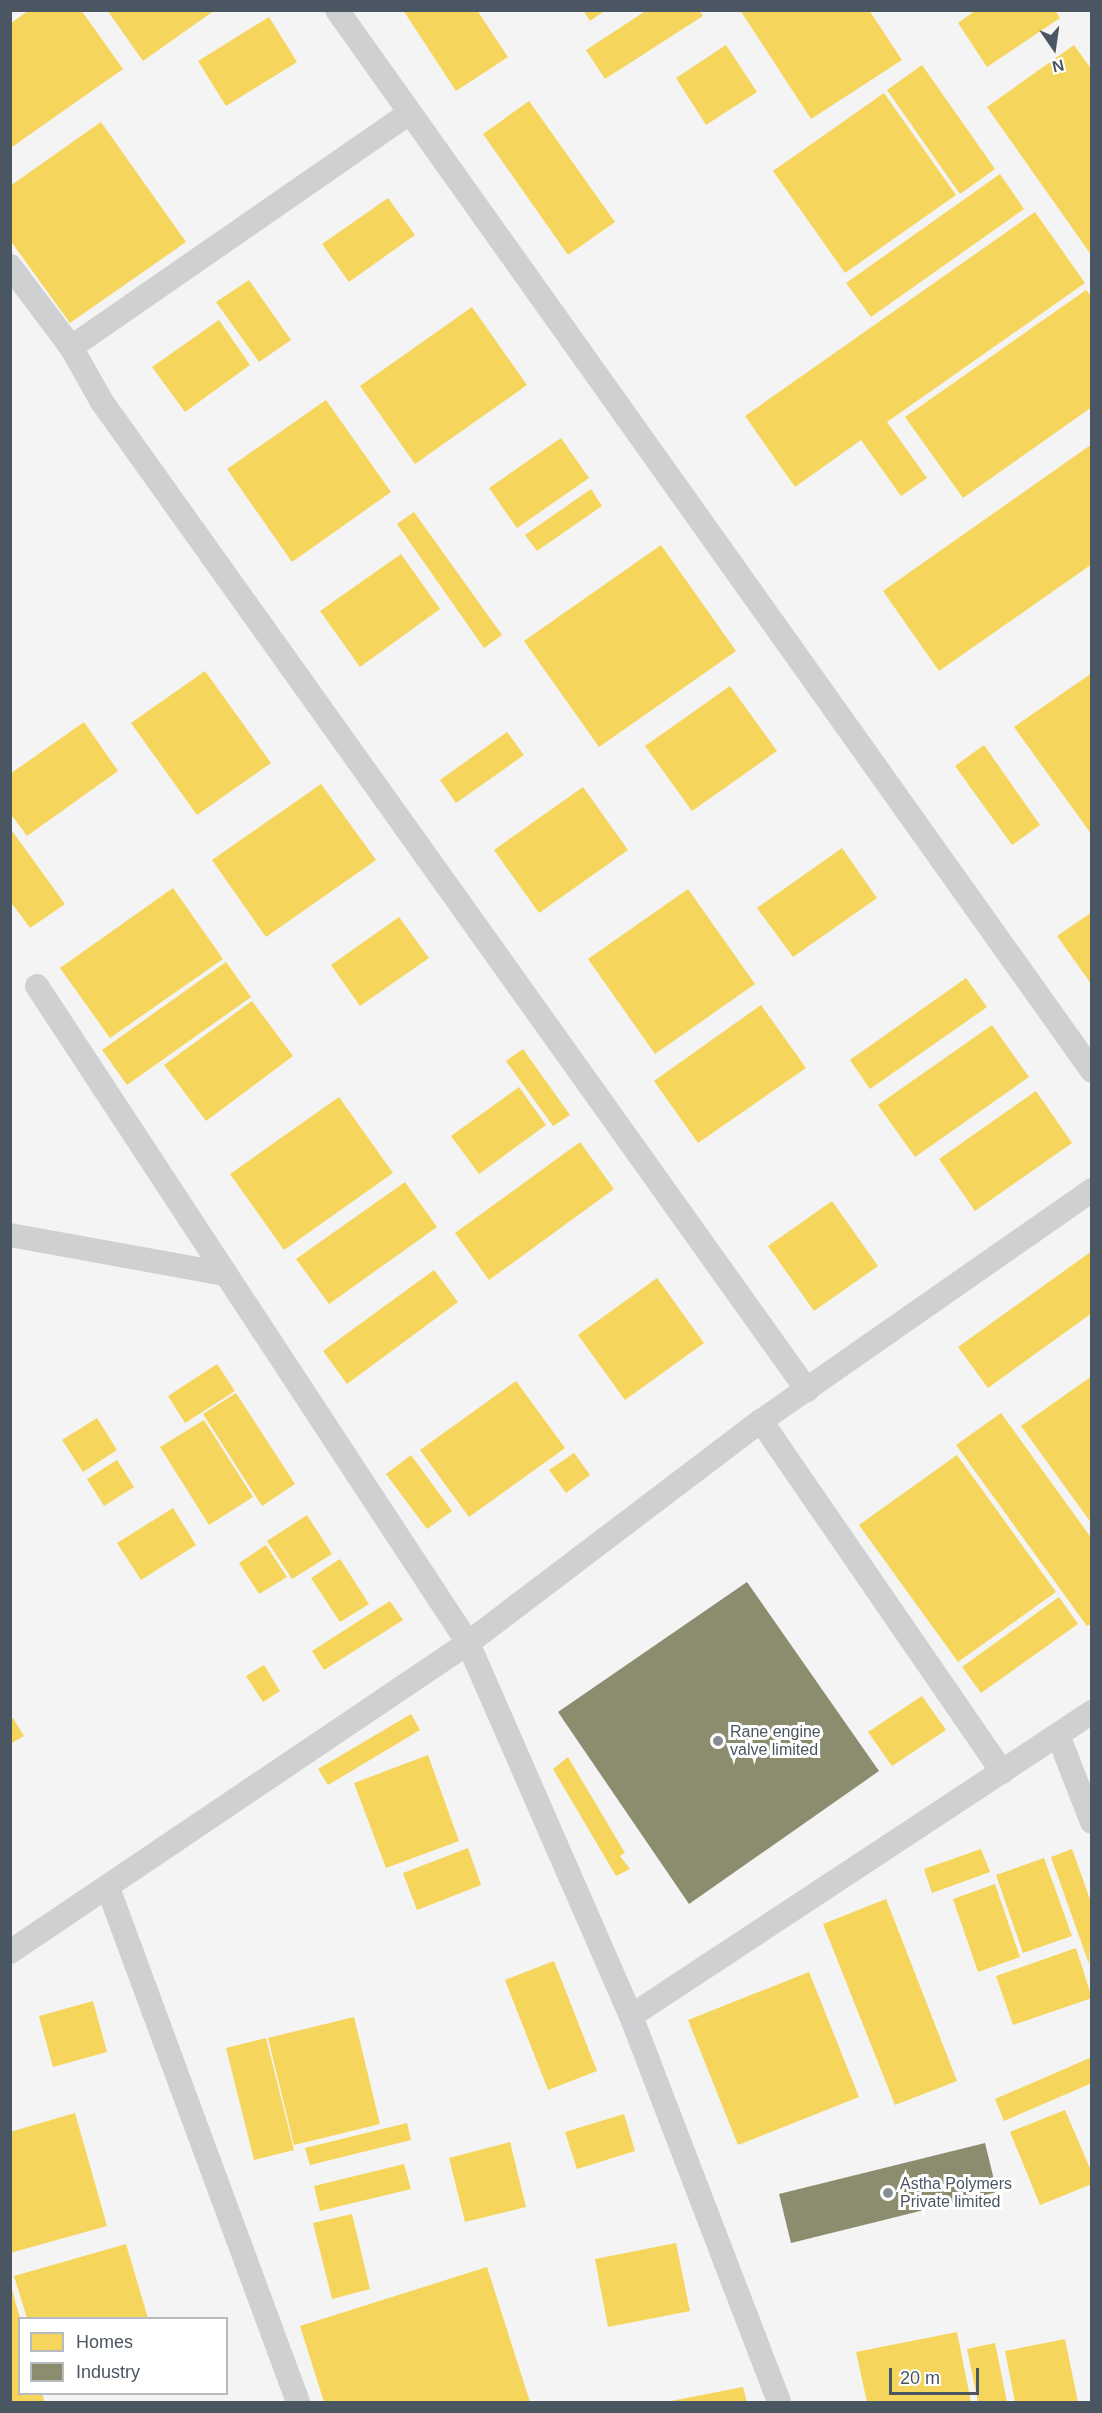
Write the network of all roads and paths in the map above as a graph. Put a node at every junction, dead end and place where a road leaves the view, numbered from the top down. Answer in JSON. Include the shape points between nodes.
{"nodes":[{"id":1,"x":337,"y":10,"type":"edge"},
{"id":2,"x":408,"y":114,"type":"junction"},
{"id":3,"x":10,"y":266,"type":"edge"},
{"id":4,"x":71,"y":347,"type":"junction"},
{"id":5,"x":37,"y":986,"type":"dead end"},
{"id":6,"x":1092,"y":1071,"type":"edge"},
{"id":7,"x":1092,"y":1190,"type":"edge"},
{"id":8,"x":10,"y":1235,"type":"edge"},
{"id":9,"x":225,"y":1274,"type":"junction"},
{"id":10,"x":807,"y":1390,"type":"junction"},
{"id":11,"x":760,"y":1421,"type":"junction"},
{"id":12,"x":468,"y":1643,"type":"junction"},
{"id":13,"x":1092,"y":1712,"type":"edge"},
{"id":14,"x":1058,"y":1735,"type":"junction"},
{"id":15,"x":1002,"y":1772,"type":"junction"},
{"id":16,"x":1092,"y":1822,"type":"edge"},
{"id":17,"x":108,"y":1888,"type":"junction"},
{"id":18,"x":10,"y":1952,"type":"edge"},
{"id":19,"x":631,"y":2016,"type":"junction"},
{"id":20,"x":298,"y":2403,"type":"edge"},
{"id":21,"x":779,"y":2403,"type":"edge"}],
"edges":[{"from":1,"to":2,"type":"street"},
{"from":2,"to":4,"type":"street"},
{"from":2,"to":6,"type":"street"},
{"from":3,"to":4,"type":"street"},
{"from":4,"to":10,"type":"street","via":[[102,402]]},
{"from":5,"to":9,"type":"street"},
{"from":7,"to":10,"type":"street"},
{"from":8,"to":9,"type":"street"},
{"from":9,"to":12,"type":"street"},
{"from":10,"to":11,"type":"street"},
{"from":11,"to":12,"type":"street"},
{"from":11,"to":15,"type":"street"},
{"from":12,"to":17,"type":"street"},
{"from":12,"to":19,"type":"street"},
{"from":13,"to":14,"type":"street"},
{"from":14,"to":15,"type":"street"},
{"from":14,"to":16,"type":"street"},
{"from":15,"to":19,"type":"street"},
{"from":17,"to":18,"type":"street"},
{"from":17,"to":20,"type":"street"},
{"from":19,"to":21,"type":"street"}]}
